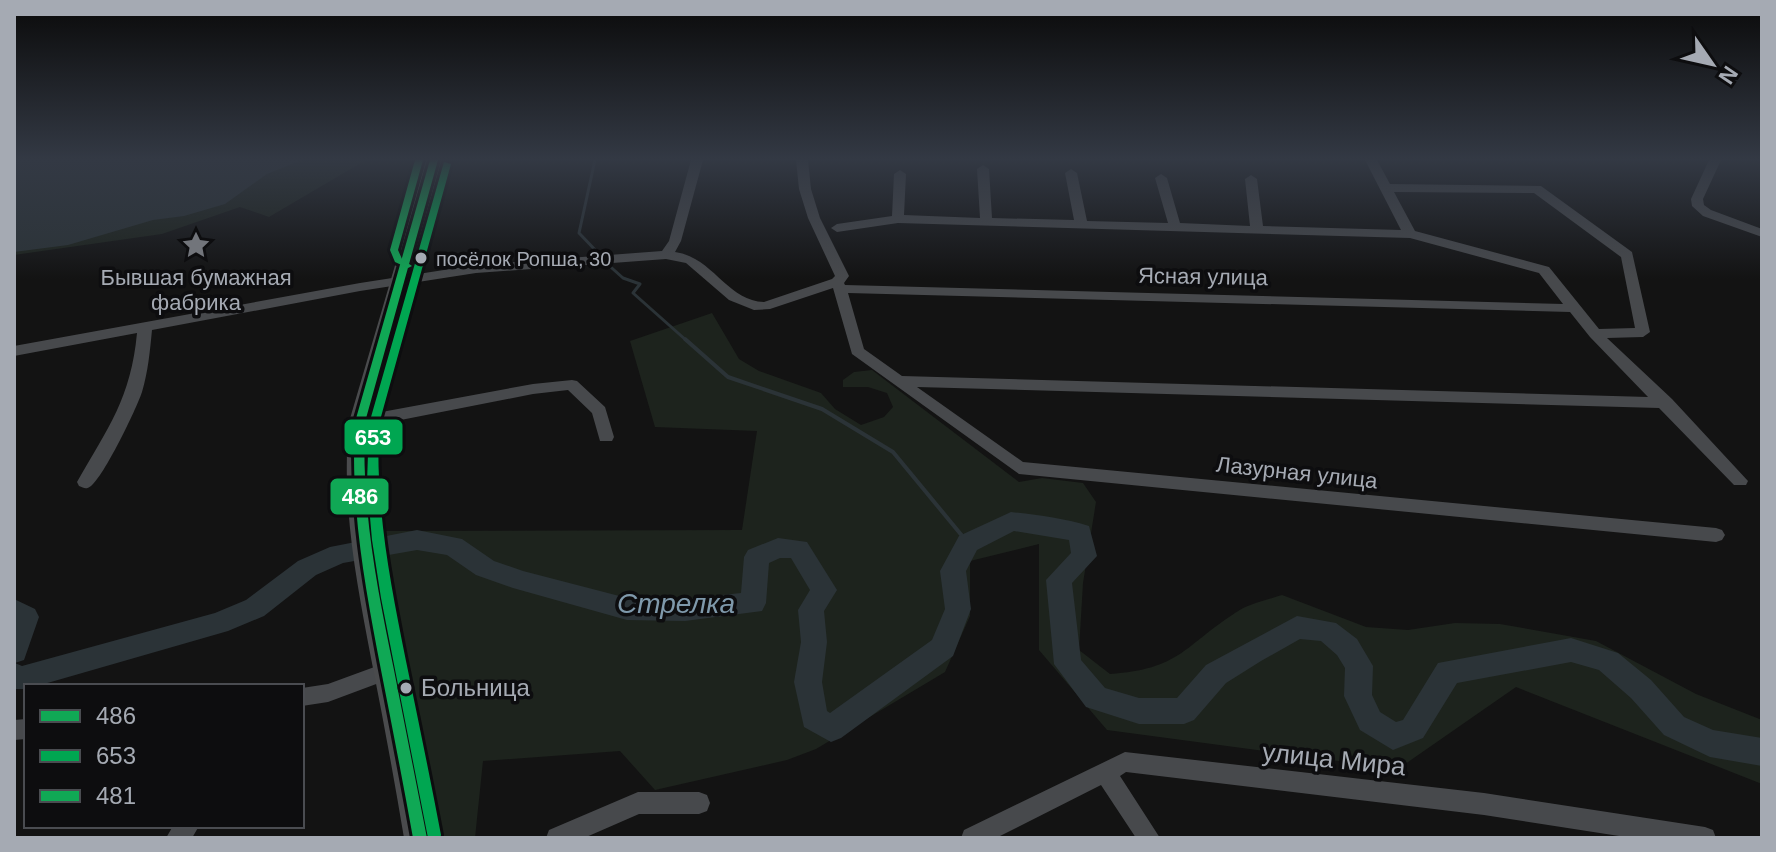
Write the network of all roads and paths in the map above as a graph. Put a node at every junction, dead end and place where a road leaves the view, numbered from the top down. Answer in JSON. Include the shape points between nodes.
{"nodes":[{"id":1,"x":423,"y":200,"type":"edge"},
{"id":2,"x":686,"y":200,"type":"edge"},
{"id":3,"x":810,"y":200,"type":"edge"},
{"id":4,"x":899,"y":200,"type":"edge"},
{"id":5,"x":985,"y":200,"type":"edge"},
{"id":6,"x":1076,"y":200,"type":"edge"},
{"id":7,"x":1167,"y":200,"type":"edge"},
{"id":8,"x":1253,"y":200,"type":"edge"},
{"id":9,"x":1393,"y":200,"type":"edge"},
{"id":10,"x":1552,"y":200,"type":"edge"},
{"id":11,"x":1697,"y":200,"type":"edge"},
{"id":12,"x":898,"y":219,"type":"junction"},
{"id":13,"x":986,"y":221,"type":"junction"},
{"id":14,"x":1081,"y":224,"type":"junction"},
{"id":15,"x":1175,"y":227,"type":"junction"},
{"id":16,"x":837,"y":228,"type":"dead end"},
{"id":17,"x":1257,"y":229,"type":"junction"},
{"id":18,"x":1762,"y":233,"type":"edge"},
{"id":19,"x":1410,"y":234,"type":"junction"},
{"id":20,"x":666,"y":255,"type":"junction"},
{"id":21,"x":399,"y":282,"type":"junction"},
{"id":22,"x":839,"y":286,"type":"junction"},
{"id":23,"x":1572,"y":308,"type":"junction"},
{"id":24,"x":145,"y":327,"type":"junction"},
{"id":25,"x":1595,"y":334,"type":"junction"},
{"id":26,"x":14,"y":351,"type":"edge"},
{"id":27,"x":899,"y":381,"type":"junction"},
{"id":28,"x":1666,"y":403,"type":"junction"},
{"id":29,"x":360,"y":422,"type":"junction"},
{"id":30,"x":606,"y":437,"type":"dead end"},
{"id":31,"x":1740,"y":481,"type":"dead end"},
{"id":32,"x":85,"y":482,"type":"dead end"},
{"id":33,"x":1716,"y":535,"type":"dead end"},
{"id":34,"x":388,"y":671,"type":"junction"},
{"id":35,"x":304,"y":697,"type":"edge"},
{"id":36,"x":1104,"y":771,"type":"junction"},
{"id":37,"x":699,"y":803,"type":"dead end"},
{"id":38,"x":420,"y":838,"type":"edge"},
{"id":39,"x":557,"y":838,"type":"edge"},
{"id":40,"x":972,"y":838,"type":"edge"},
{"id":41,"x":1149,"y":838,"type":"edge"},
{"id":42,"x":1705,"y":838,"type":"edge"}],
"edges":[{"from":1,"to":21,"type":"main road"},
{"from":2,"to":20,"type":"street"},
{"from":3,"to":22,"type":"street","name":"Лазурная улица","via":[[820,233],[839,265]]},
{"from":4,"to":12,"type":"street"},
{"from":5,"to":13,"type":"street"},
{"from":6,"to":14,"type":"street"},
{"from":7,"to":15,"type":"street"},
{"from":8,"to":17,"type":"street"},
{"from":9,"to":19,"type":"street"},
{"from":10,"to":25,"type":"street","via":[[1627,255],[1643,332]]},
{"from":11,"to":18,"type":"street","via":[[1707,213]]},
{"from":12,"to":13,"type":"street"},
{"from":12,"to":16,"type":"street"},
{"from":13,"to":14,"type":"street"},
{"from":14,"to":15,"type":"street"},
{"from":15,"to":17,"type":"street"},
{"from":17,"to":19,"type":"street"},
{"from":19,"to":23,"type":"street","via":[[1544,270]]},
{"from":20,"to":21,"type":"street","via":[[476,269]]},
{"from":20,"to":22,"type":"street","name":"Ясная улица","via":[[690,259],[753,307]]},
{"from":21,"to":24,"type":"street"},
{"from":21,"to":29,"type":"main road"},
{"from":22,"to":23,"type":"street","name":"Ясная улица"},
{"from":22,"to":27,"type":"street","name":"Лазурная улица","via":[[857,351]]},
{"from":23,"to":25,"type":"street"},
{"from":24,"to":26,"type":"street"},
{"from":24,"to":32,"type":"street","via":[[144,361],[120,430]]},
{"from":25,"to":28,"type":"street"},
{"from":27,"to":28,"type":"street"},
{"from":27,"to":33,"type":"street","name":"Лазурная улица","via":[[1019,468]]},
{"from":28,"to":31,"type":"street"},
{"from":29,"to":30,"type":"street","via":[[572,385],[599,411]]},
{"from":29,"to":34,"type":"main road","via":[[355,462],[359,516]]},
{"from":34,"to":35,"type":"street"},
{"from":34,"to":38,"type":"main road"},
{"from":36,"to":40,"type":"street","name":"улица Мира"},
{"from":36,"to":41,"type":"street"},
{"from":36,"to":42,"type":"street","name":"улица Мира","via":[[1125,762],[1484,804]]},
{"from":37,"to":39,"type":"street","via":[[638,803]]}]}
